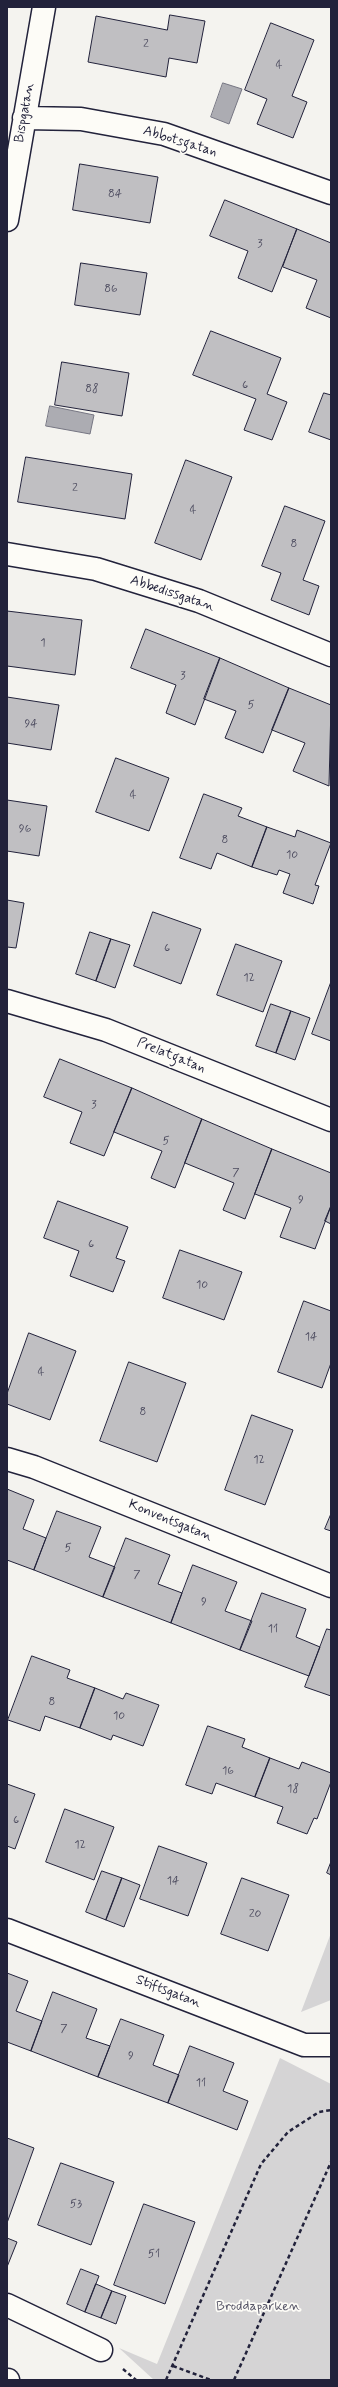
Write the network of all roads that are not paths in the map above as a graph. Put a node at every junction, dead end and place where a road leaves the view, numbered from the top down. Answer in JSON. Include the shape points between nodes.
{"nodes":[{"id":1,"x":44,"y":7,"type":"edge"},
{"id":2,"x":24,"y":118,"type":"junction"},
{"id":3,"x":331,"y":193,"type":"edge"},
{"id":4,"x":7,"y":220,"type":"edge"},
{"id":5,"x":7,"y":554,"type":"edge"},
{"id":6,"x":331,"y":655,"type":"edge"},
{"id":7,"x":7,"y":1001,"type":"edge"},
{"id":8,"x":331,"y":1120,"type":"edge"},
{"id":9,"x":7,"y":1459,"type":"edge"},
{"id":10,"x":331,"y":1586,"type":"edge"},
{"id":11,"x":7,"y":1930,"type":"edge"},
{"id":12,"x":331,"y":2045,"type":"edge"},
{"id":13,"x":7,"y":2305,"type":"edge"},
{"id":14,"x":101,"y":2350,"type":"dead end"}],
"edges":[{"from":1,"to":2,"type":"street","name":"Bispgatan"},
{"from":2,"to":3,"type":"street","name":"Abbotsgatan","via":[[81,119],[164,134]]},
{"from":2,"to":4,"type":"street","name":"Bispgatan"},
{"from":5,"to":6,"type":"street","name":"Abbedissgatan","via":[[96,569],[199,601]]},
{"from":7,"to":8,"type":"street","name":"Prelatgatan","via":[[106,1030]]},
{"from":9,"to":10,"type":"street","name":"Konventsgatan","via":[[48,1472]]},
{"from":11,"to":12,"type":"street","name":"Stiftsgatan","via":[[304,2045]]},
{"from":13,"to":14,"type":"street"}]}
